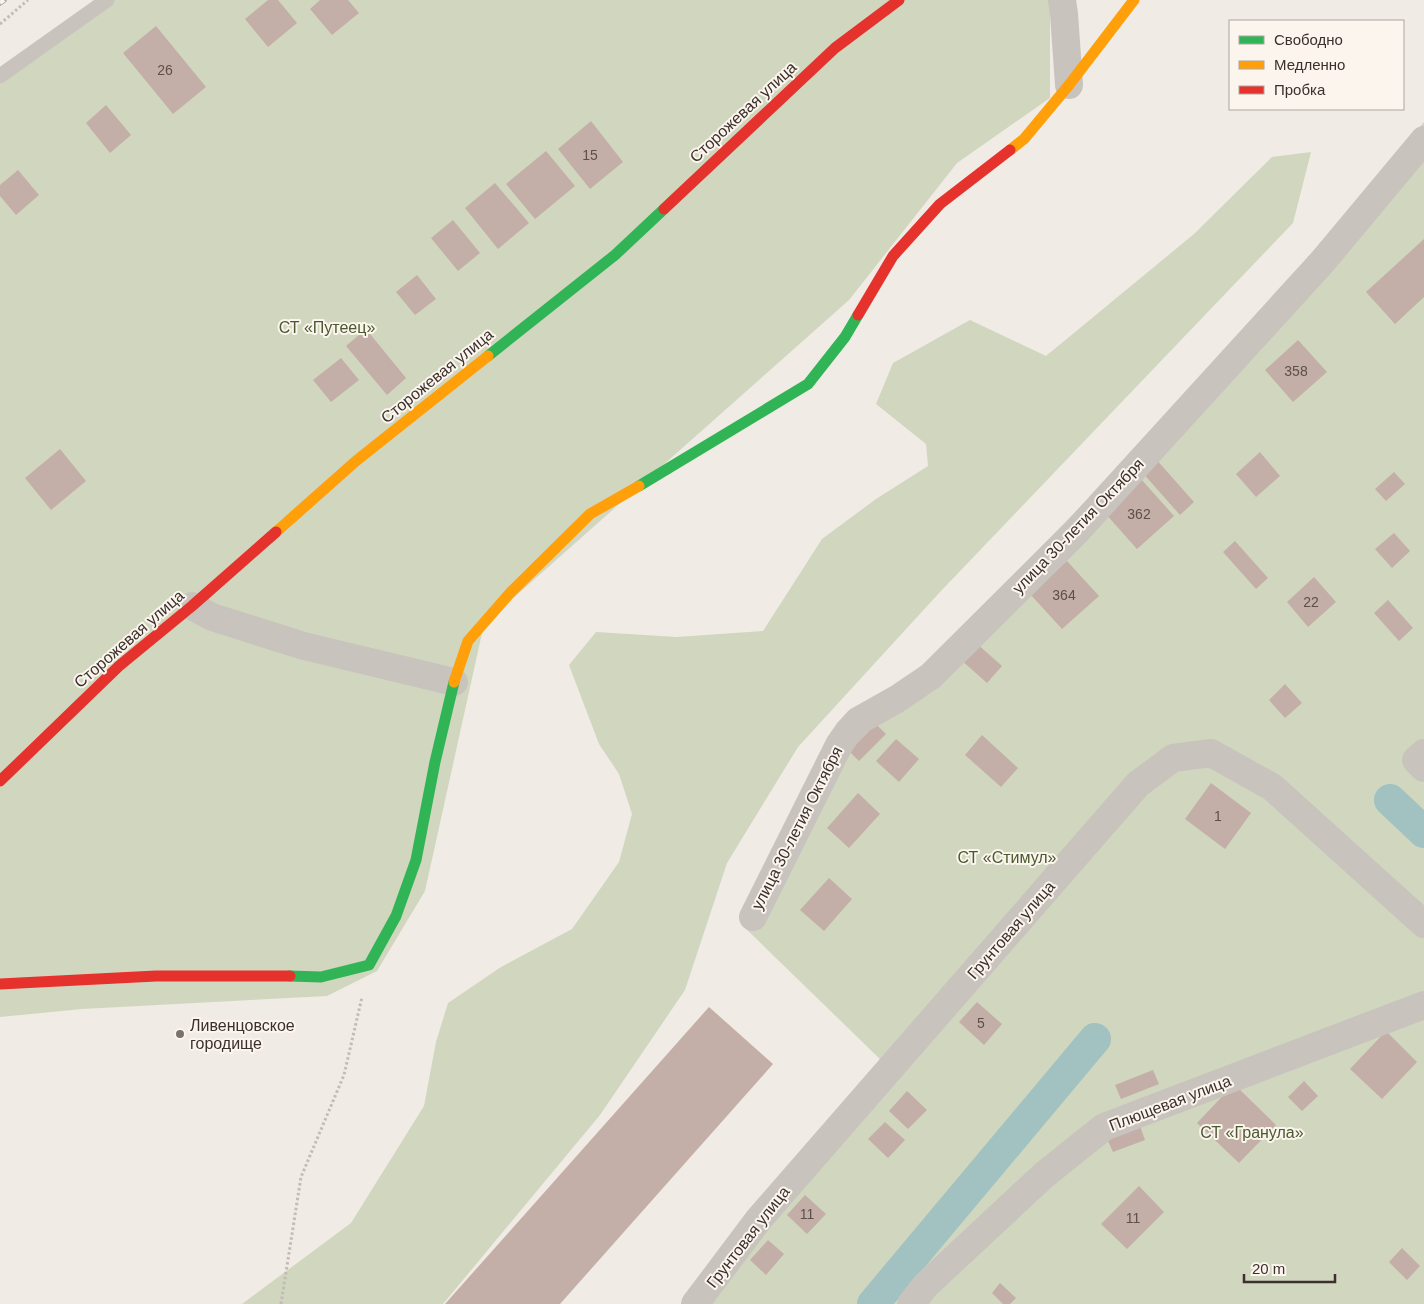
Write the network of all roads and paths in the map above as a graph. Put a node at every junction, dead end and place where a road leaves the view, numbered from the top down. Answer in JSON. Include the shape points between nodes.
{"nodes":[{"id":1,"x":28,"y":0,"type":"edge"},
{"id":2,"x":107,"y":0,"type":"edge"},
{"id":3,"x":899,"y":0,"type":"edge"},
{"id":4,"x":1062,"y":0,"type":"edge"},
{"id":5,"x":1134,"y":0,"type":"edge"},
{"id":6,"x":0,"y":24,"type":"edge"},
{"id":7,"x":0,"y":76,"type":"edge"},
{"id":8,"x":1069,"y":85,"type":"junction"},
{"id":9,"x":1424,"y":140,"type":"edge"},
{"id":10,"x":192,"y":606,"type":"junction"},
{"id":11,"x":454,"y":682,"type":"junction"},
{"id":12,"x":1424,"y":753,"type":"edge"},
{"id":13,"x":1424,"y":768,"type":"edge"},
{"id":14,"x":0,"y":781,"type":"edge"},
{"id":15,"x":753,"y":917,"type":"dead end"},
{"id":16,"x":1424,"y":924,"type":"edge"},
{"id":17,"x":369,"y":965,"type":"junction"},
{"id":18,"x":0,"y":984,"type":"edge"},
{"id":19,"x":1424,"y":1005,"type":"edge"},
{"id":20,"x":281,"y":1304,"type":"edge"},
{"id":21,"x":695,"y":1304,"type":"edge"},
{"id":22,"x":911,"y":1304,"type":"edge"}],
"edges":[{"from":1,"to":6,"type":"path"},
{"from":2,"to":7,"type":"lane"},
{"from":3,"to":10,"type":"street","name":"Сторожевая улица","via":[[835,48],[615,255],[356,461]]},
{"from":4,"to":8,"type":"street"},
{"from":5,"to":8,"type":"street"},
{"from":8,"to":11,"type":"street","via":[[1024,139],[940,204],[893,256],[845,337],[808,384],[590,514],[510,593],[468,641]]},
{"from":9,"to":15,"type":"street","name":"улица 30-летия Октября","via":[[1323,261],[1076,532],[931,676],[865,717],[848,732]]},
{"from":10,"to":11,"type":"street","via":[[212,617],[304,646]]},
{"from":10,"to":14,"type":"street","name":"Сторожевая улица","via":[[119,666]]},
{"from":11,"to":17,"type":"street","via":[[416,860],[396,916]]},
{"from":12,"to":13,"type":"street","via":[[1416,760]]},
{"from":16,"to":21,"type":"street","name":"Грунтовая улица","via":[[1272,787],[1211,753],[1173,758],[1138,784],[759,1219]]},
{"from":17,"to":18,"type":"street","via":[[321,977],[156,976]]},
{"from":17,"to":20,"type":"path","via":[[344,1075],[301,1177]]},
{"from":19,"to":22,"type":"street","name":"Плющевая улица","via":[[1104,1127],[1044,1175],[926,1285]]}]}
